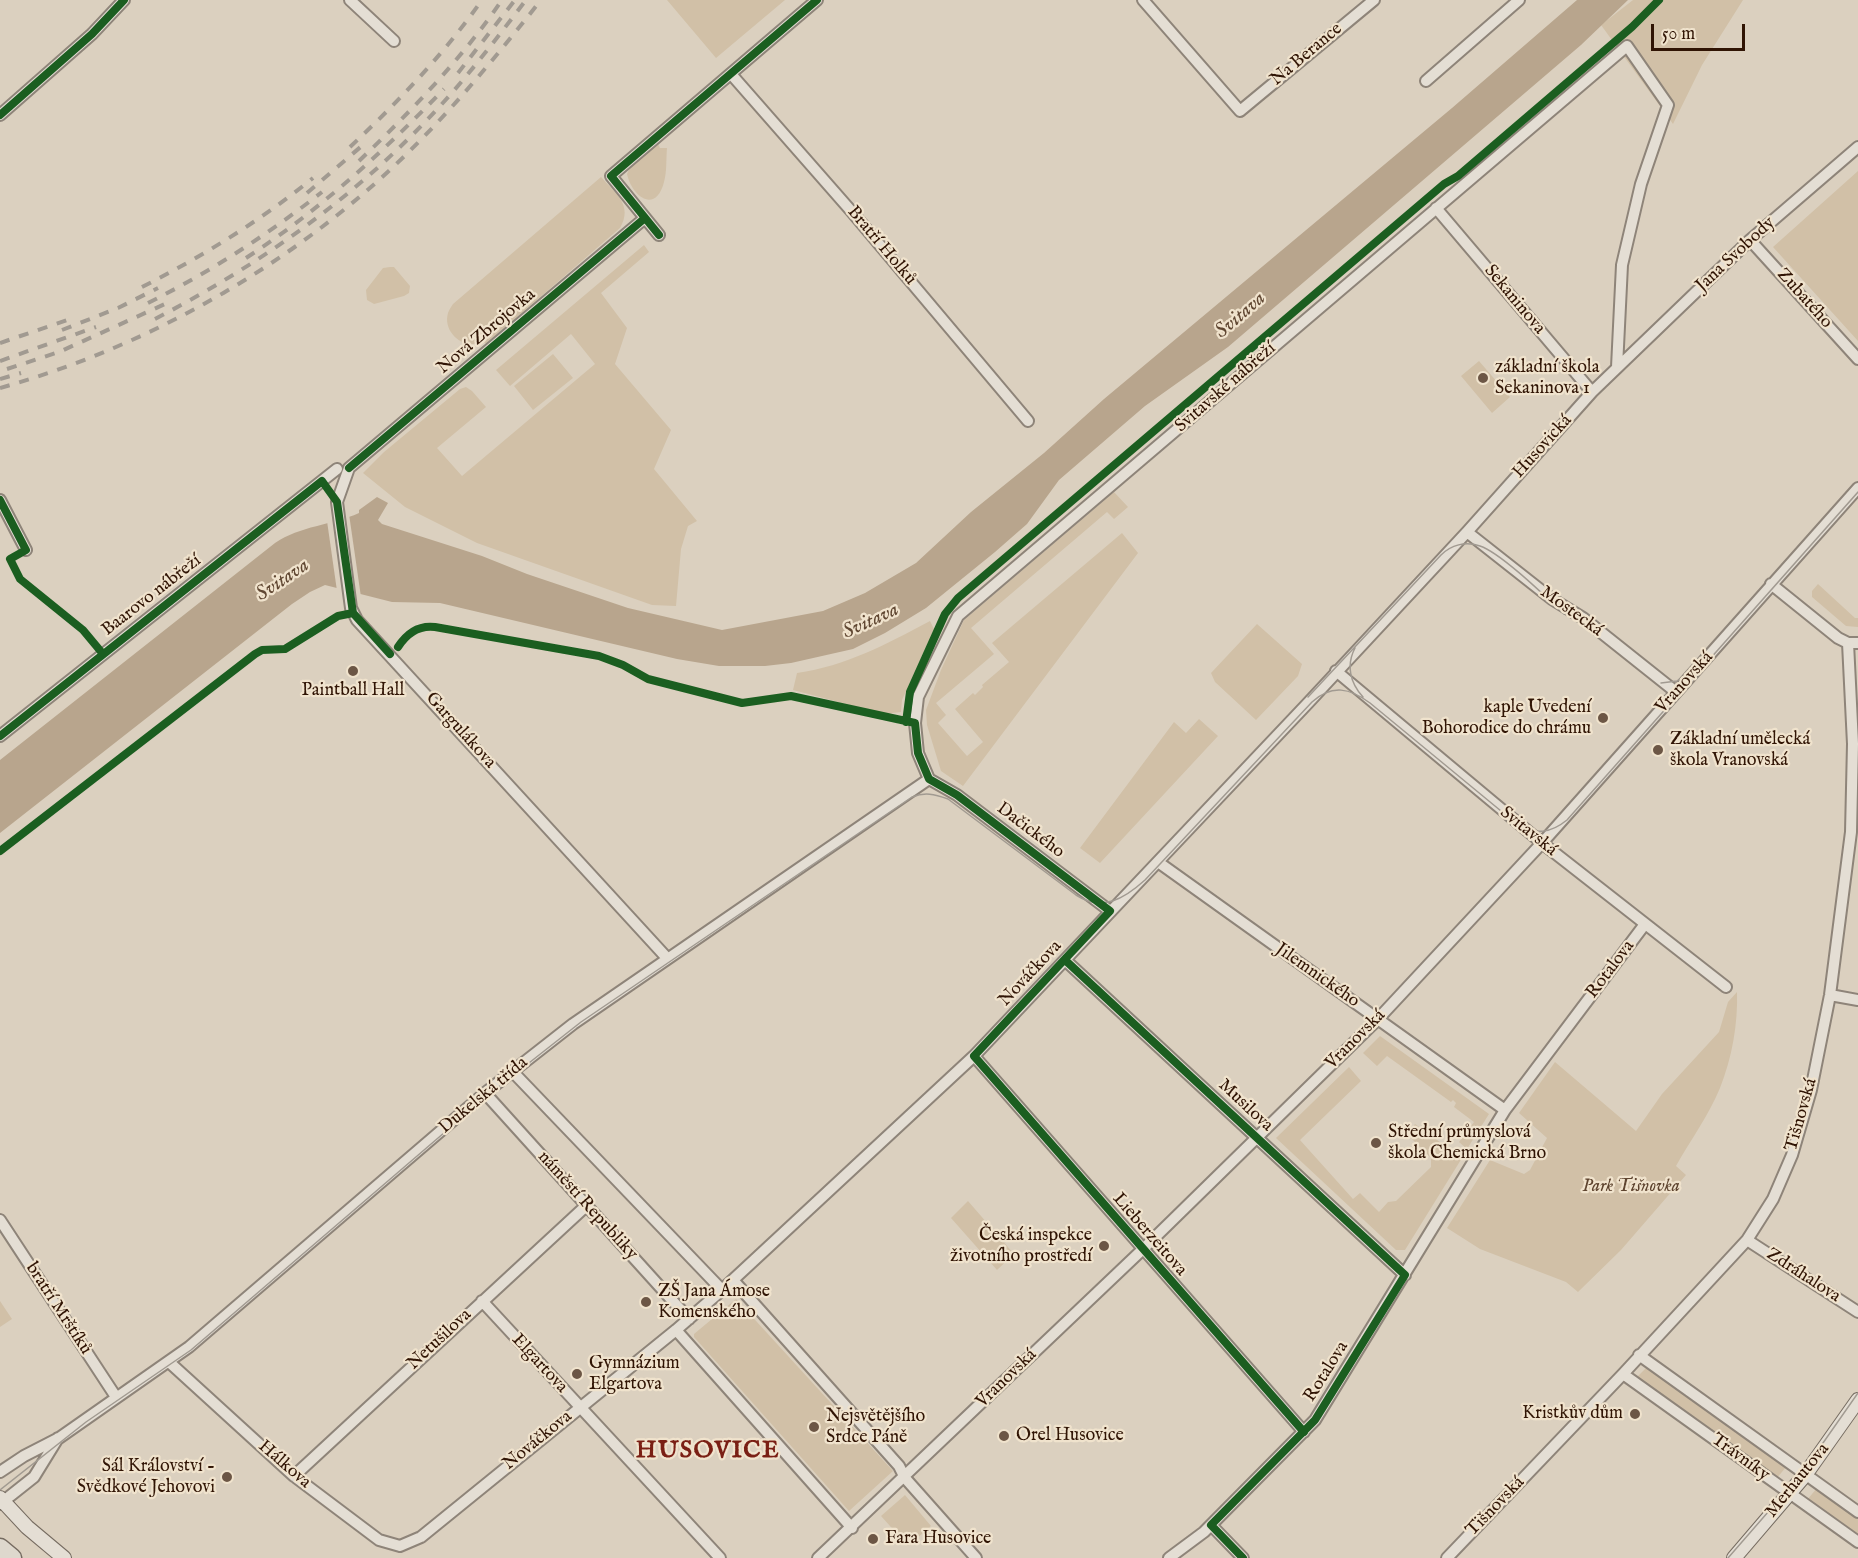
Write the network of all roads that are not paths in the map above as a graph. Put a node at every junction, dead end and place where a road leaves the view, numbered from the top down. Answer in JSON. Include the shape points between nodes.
{"nodes":[{"id":1,"x":124,"y":0,"type":"edge"},
{"id":2,"x":350,"y":0,"type":"edge"},
{"id":3,"x":817,"y":0,"type":"edge"},
{"id":4,"x":1143,"y":0,"type":"edge"},
{"id":5,"x":1374,"y":0,"type":"edge"},
{"id":6,"x":1519,"y":0,"type":"edge"},
{"id":7,"x":394,"y":41,"type":"dead end"},
{"id":8,"x":731,"y":74,"type":"junction"},
{"id":9,"x":1426,"y":81,"type":"dead end"},
{"id":10,"x":0,"y":115,"type":"edge"},
{"id":11,"x":1858,"y":147,"type":"edge"},
{"id":12,"x":1436,"y":208,"type":"junction"},
{"id":13,"x":645,"y":218,"type":"junction"},
{"id":14,"x":659,"y":235,"type":"dead end"},
{"id":15,"x":1750,"y":240,"type":"junction"},
{"id":16,"x":1858,"y":359,"type":"edge"},
{"id":17,"x":1617,"y":367,"type":"junction"},
{"id":18,"x":1592,"y":392,"type":"junction"},
{"id":19,"x":1028,"y":421,"type":"dead end"},
{"id":20,"x":349,"y":468,"type":"joint"},
{"id":21,"x":337,"y":469,"type":"dead end"},
{"id":22,"x":1858,"y":488,"type":"edge"},
{"id":23,"x":0,"y":500,"type":"edge"},
{"id":24,"x":1467,"y":532,"type":"junction"},
{"id":25,"x":26,"y":550,"type":"dead end"},
{"id":26,"x":1771,"y":584,"type":"junction"},
{"id":27,"x":1853,"y":643,"type":"edge"},
{"id":28,"x":1336,"y":671,"type":"junction"},
{"id":29,"x":1676,"y":692,"type":"junction"},
{"id":30,"x":0,"y":736,"type":"edge"},
{"id":31,"x":929,"y":779,"type":"junction"},
{"id":32,"x":1542,"y":843,"type":"junction"},
{"id":33,"x":1158,"y":862,"type":"junction"},
{"id":34,"x":1110,"y":911,"type":"junction"},
{"id":35,"x":1645,"y":924,"type":"junction"},
{"id":36,"x":667,"y":958,"type":"junction"},
{"id":37,"x":1065,"y":960,"type":"junction"},
{"id":38,"x":1726,"y":987,"type":"dead end"},
{"id":39,"x":1830,"y":995,"type":"junction"},
{"id":40,"x":1858,"y":1000,"type":"edge"},
{"id":41,"x":1378,"y":1019,"type":"junction"},
{"id":42,"x":974,"y":1056,"type":"junction"},
{"id":43,"x":512,"y":1071,"type":"junction"},
{"id":44,"x":485,"y":1093,"type":"junction"},
{"id":45,"x":1505,"y":1110,"type":"junction"},
{"id":46,"x":1257,"y":1138,"type":"junction"},
{"id":47,"x":586,"y":1206,"type":"junction"},
{"id":48,"x":0,"y":1220,"type":"edge"},
{"id":49,"x":1747,"y":1240,"type":"junction"},
{"id":50,"x":1142,"y":1250,"type":"junction"},
{"id":51,"x":1405,"y":1275,"type":"junction"},
{"id":52,"x":734,"y":1280,"type":"junction"},
{"id":53,"x":722,"y":1290,"type":"junction"},
{"id":54,"x":482,"y":1301,"type":"junction"},
{"id":55,"x":1858,"y":1312,"type":"edge"},
{"id":56,"x":689,"y":1319,"type":"junction"},
{"id":57,"x":676,"y":1330,"type":"junction"},
{"id":58,"x":1639,"y":1355,"type":"junction"},
{"id":59,"x":169,"y":1362,"type":"junction"},
{"id":60,"x":1623,"y":1374,"type":"junction"},
{"id":61,"x":116,"y":1397,"type":"junction"},
{"id":62,"x":1858,"y":1400,"type":"edge"},
{"id":63,"x":579,"y":1407,"type":"junction"},
{"id":64,"x":1304,"y":1432,"type":"junction"},
{"id":65,"x":59,"y":1438,"type":"junction"},
{"id":66,"x":0,"y":1472,"type":"edge"},
{"id":67,"x":1805,"y":1474,"type":"junction"},
{"id":68,"x":294,"y":1476,"type":"junction"},
{"id":69,"x":905,"y":1478,"type":"junction"},
{"id":70,"x":1789,"y":1494,"type":"junction"},
{"id":71,"x":1,"y":1502,"type":"edge"},
{"id":72,"x":1858,"y":1512,"type":"edge"},
{"id":73,"x":1211,"y":1525,"type":"junction"},
{"id":74,"x":852,"y":1528,"type":"junction"},
{"id":75,"x":1858,"y":1542,"type":"edge"},
{"id":76,"x":400,"y":1546,"type":"junction"},
{"id":77,"x":0,"y":1548,"type":"edge"},
{"id":78,"x":12,"y":1558,"type":"edge"},
{"id":79,"x":64,"y":1558,"type":"edge"},
{"id":80,"x":403,"y":1558,"type":"edge"},
{"id":81,"x":720,"y":1558,"type":"edge"},
{"id":82,"x":818,"y":1558,"type":"edge"},
{"id":83,"x":976,"y":1558,"type":"edge"},
{"id":84,"x":1169,"y":1558,"type":"edge"},
{"id":85,"x":1243,"y":1558,"type":"edge"},
{"id":86,"x":1447,"y":1558,"type":"edge"},
{"id":87,"x":1734,"y":1558,"type":"edge"}],
"edges":[{"from":1,"to":10,"type":"street","via":[[92,34]]},
{"from":2,"to":7,"type":"street"},
{"from":3,"to":8,"type":"street"},
{"from":4,"to":5,"type":"street","name":"Na Berance","via":[[1240,111]]},
{"from":6,"to":9,"type":"street"},
{"from":8,"to":13,"type":"street","via":[[611,176]]},
{"from":8,"to":19,"type":"street","name":"Bratří Holků"},
{"from":11,"to":15,"type":"street","name":"Jana Svobody"},
{"from":12,"to":17,"type":"street","name":"Svitavské nábřeží","via":[[1627,46],[1668,105],[1641,183],[1622,265]]},
{"from":12,"to":18,"type":"street","name":"Sekaninova"},
{"from":12,"to":31,"type":"street","name":"Svitavské nábřeží","via":[[958,616],[918,698],[918,753]]},
{"from":13,"to":14,"type":"street"},
{"from":13,"to":20,"type":"street","name":"Nová Zbrojovka"},
{"from":15,"to":16,"type":"street","name":"Zubatého"},
{"from":15,"to":17,"type":"street","name":"Jana Svobody"},
{"from":17,"to":18,"type":"street","name":"Husovická"},
{"from":18,"to":24,"type":"street","name":"Husovická"},
{"from":20,"to":36,"type":"street","name":"Gargulákova","via":[[338,510],[351,608],[357,620]]},
{"from":21,"to":30,"type":"street","name":"Baarovo nábřeží"},
{"from":22,"to":26,"type":"street","name":"Vranovská"},
{"from":23,"to":25,"type":"street"},
{"from":24,"to":28,"type":"street","name":"Husovická"},
{"from":24,"to":29,"type":"street","name":"Mostecká"},
{"from":26,"to":27,"type":"street","name":"Tišnovská","via":[[1838,638]]},
{"from":26,"to":29,"type":"street","name":"Vranovská"},
{"from":27,"to":39,"type":"street","name":"Tišnovská","via":[[1851,832]]},
{"from":28,"to":32,"type":"street","name":"Svitavská"},
{"from":28,"to":33,"type":"street","name":"Nováčkova"},
{"from":29,"to":32,"type":"street","name":"Vranovská"},
{"from":31,"to":34,"type":"street","name":"Dačického","via":[[957,795]]},
{"from":31,"to":36,"type":"street","name":"Dukelská třída"},
{"from":32,"to":35,"type":"street","name":"Svitavská"},
{"from":32,"to":41,"type":"street","name":"Vranovská"},
{"from":33,"to":34,"type":"street","name":"Nováčkova"},
{"from":33,"to":41,"type":"street","name":"Jilemnického"},
{"from":34,"to":37,"type":"street","name":"Nováčkova"},
{"from":35,"to":38,"type":"street","name":"Svitavská"},
{"from":35,"to":45,"type":"street","name":"Rotalova"},
{"from":36,"to":43,"type":"street","name":"Dukelská třída"},
{"from":37,"to":42,"type":"street","name":"Nováčkova"},
{"from":37,"to":46,"type":"street","name":"Musilova"},
{"from":39,"to":40,"type":"street"},
{"from":39,"to":49,"type":"street","name":"Tišnovská","via":[[1811,1090],[1792,1155],[1773,1199]]},
{"from":41,"to":45,"type":"street","name":"Jilemnického"},
{"from":41,"to":46,"type":"street","name":"Vranovská"},
{"from":42,"to":50,"type":"street","name":"Lieberzeitova"},
{"from":42,"to":52,"type":"street","name":"Nováčkova"},
{"from":43,"to":44,"type":"street","name":"Dukelská třída"},
{"from":43,"to":53,"type":"street","name":"náměstí Republiky"},
{"from":44,"to":47,"type":"street","name":"náměstí Republiky"},
{"from":44,"to":59,"type":"street","name":"Dukelská třída"},
{"from":45,"to":51,"type":"street","name":"Rotalova"},
{"from":46,"to":50,"type":"street","name":"Vranovská"},
{"from":46,"to":51,"type":"street","name":"Musilova"},
{"from":47,"to":54,"type":"street","name":"Netušilova"},
{"from":47,"to":56,"type":"street","name":"náměstí Republiky"},
{"from":48,"to":61,"type":"street","name":"bratří Mrštíků"},
{"from":49,"to":55,"type":"street","name":"Zdráhalova"},
{"from":49,"to":58,"type":"street","name":"Tišnovská"},
{"from":50,"to":64,"type":"street","name":"Lieberzeitova"},
{"from":50,"to":69,"type":"street","name":"Vranovská"},
{"from":51,"to":64,"type":"street","name":"Rotalova"},
{"from":52,"to":53,"type":"street","name":"Nováčkova"},
{"from":52,"to":69,"type":"street","via":[[899,1466]]},
{"from":53,"to":56,"type":"street","name":"Nováčkova"},
{"from":54,"to":63,"type":"street","name":"Elgartova"},
{"from":54,"to":68,"type":"street","name":"Netušilova"},
{"from":56,"to":57,"type":"street","name":"Nováčkova"},
{"from":57,"to":63,"type":"street","name":"Nováčkova"},
{"from":57,"to":74,"type":"street"},
{"from":58,"to":60,"type":"street","name":"Tišnovská"},
{"from":58,"to":67,"type":"street","name":"Trávníky"},
{"from":59,"to":61,"type":"street","name":"Dukelská třída"},
{"from":59,"to":68,"type":"street","name":"Hálkova"},
{"from":60,"to":70,"type":"street","name":"Trávníky"},
{"from":60,"to":86,"type":"street","name":"Tišnovská"},
{"from":61,"to":65,"type":"street","name":"Dukelská třída"},
{"from":62,"to":67,"type":"street","name":"Merhautova"},
{"from":63,"to":76,"type":"street","name":"Nováčkova","via":[[421,1537]]},
{"from":63,"to":81,"type":"street","name":"Elgartova"},
{"from":64,"to":73,"type":"street","name":"Rotalova"},
{"from":65,"to":66,"type":"street","name":"Dukelská třída"},
{"from":65,"to":71,"type":"street","name":"Dukelská třída","via":[[34,1477]]},
{"from":67,"to":70,"type":"street","name":"Merhautova"},
{"from":67,"to":72,"type":"street","name":"Trávníky"},
{"from":68,"to":76,"type":"street","name":"Hálkova","via":[[379,1540]]},
{"from":69,"to":74,"type":"street","name":"Vranovská"},
{"from":69,"to":83,"type":"street"},
{"from":70,"to":75,"type":"street","name":"Trávníky"},
{"from":70,"to":87,"type":"street","name":"Merhautova"},
{"from":71,"to":79,"type":"street"},
{"from":73,"to":84,"type":"street","name":"Rotalova"},
{"from":73,"to":85,"type":"street"},
{"from":74,"to":82,"type":"street","name":"Vranovská"},
{"from":76,"to":80,"type":"street"},
{"from":77,"to":78,"type":"highway"}]}
